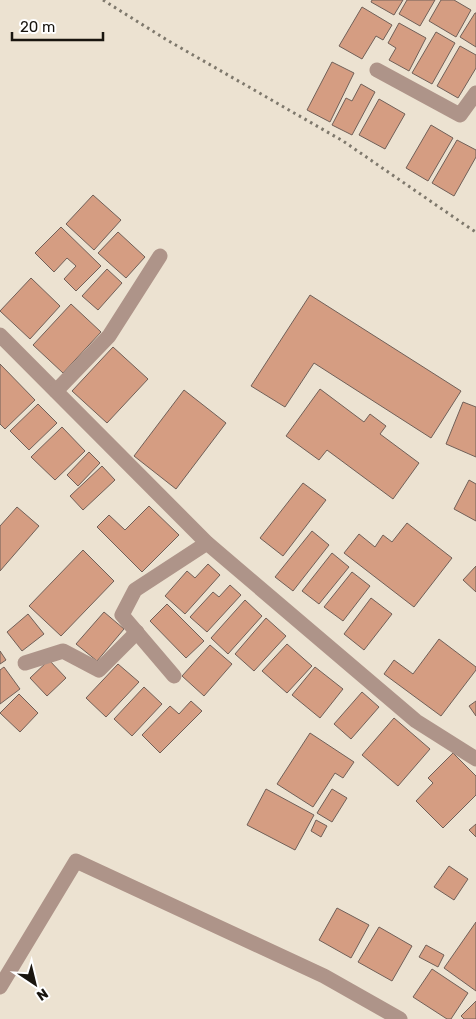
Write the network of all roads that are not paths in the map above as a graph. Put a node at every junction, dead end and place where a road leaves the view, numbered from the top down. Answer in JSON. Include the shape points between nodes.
{"nodes":[{"id":1,"x":376,"y":70,"type":"dead end"},
{"id":2,"x":476,"y":93,"type":"edge"},
{"id":3,"x":160,"y":256,"type":"dead end"},
{"id":4,"x":0,"y":335,"type":"edge"},
{"id":5,"x":56,"y":391,"type":"junction"},
{"id":6,"x":207,"y":543,"type":"junction"},
{"id":7,"x":137,"y":632,"type":"junction"},
{"id":8,"x":25,"y":663,"type":"dead end"},
{"id":9,"x":174,"y":676,"type":"dead end"},
{"id":10,"x":476,"y":758,"type":"edge"},
{"id":11,"x":0,"y":987,"type":"edge"},
{"id":12,"x":400,"y":1019,"type":"edge"}],
"edges":[{"from":1,"to":2,"type":"street","via":[[460,115]]},
{"from":3,"to":5,"type":"street","via":[[109,336]]},
{"from":4,"to":5,"type":"street"},
{"from":5,"to":6,"type":"street"},
{"from":6,"to":7,"type":"street","via":[[135,590],[122,615]]},
{"from":6,"to":10,"type":"street","via":[[416,721]]},
{"from":7,"to":8,"type":"street","via":[[99,670],[63,651]]},
{"from":7,"to":9,"type":"street"},
{"from":11,"to":12,"type":"street","via":[[76,861],[324,976]]}]}
